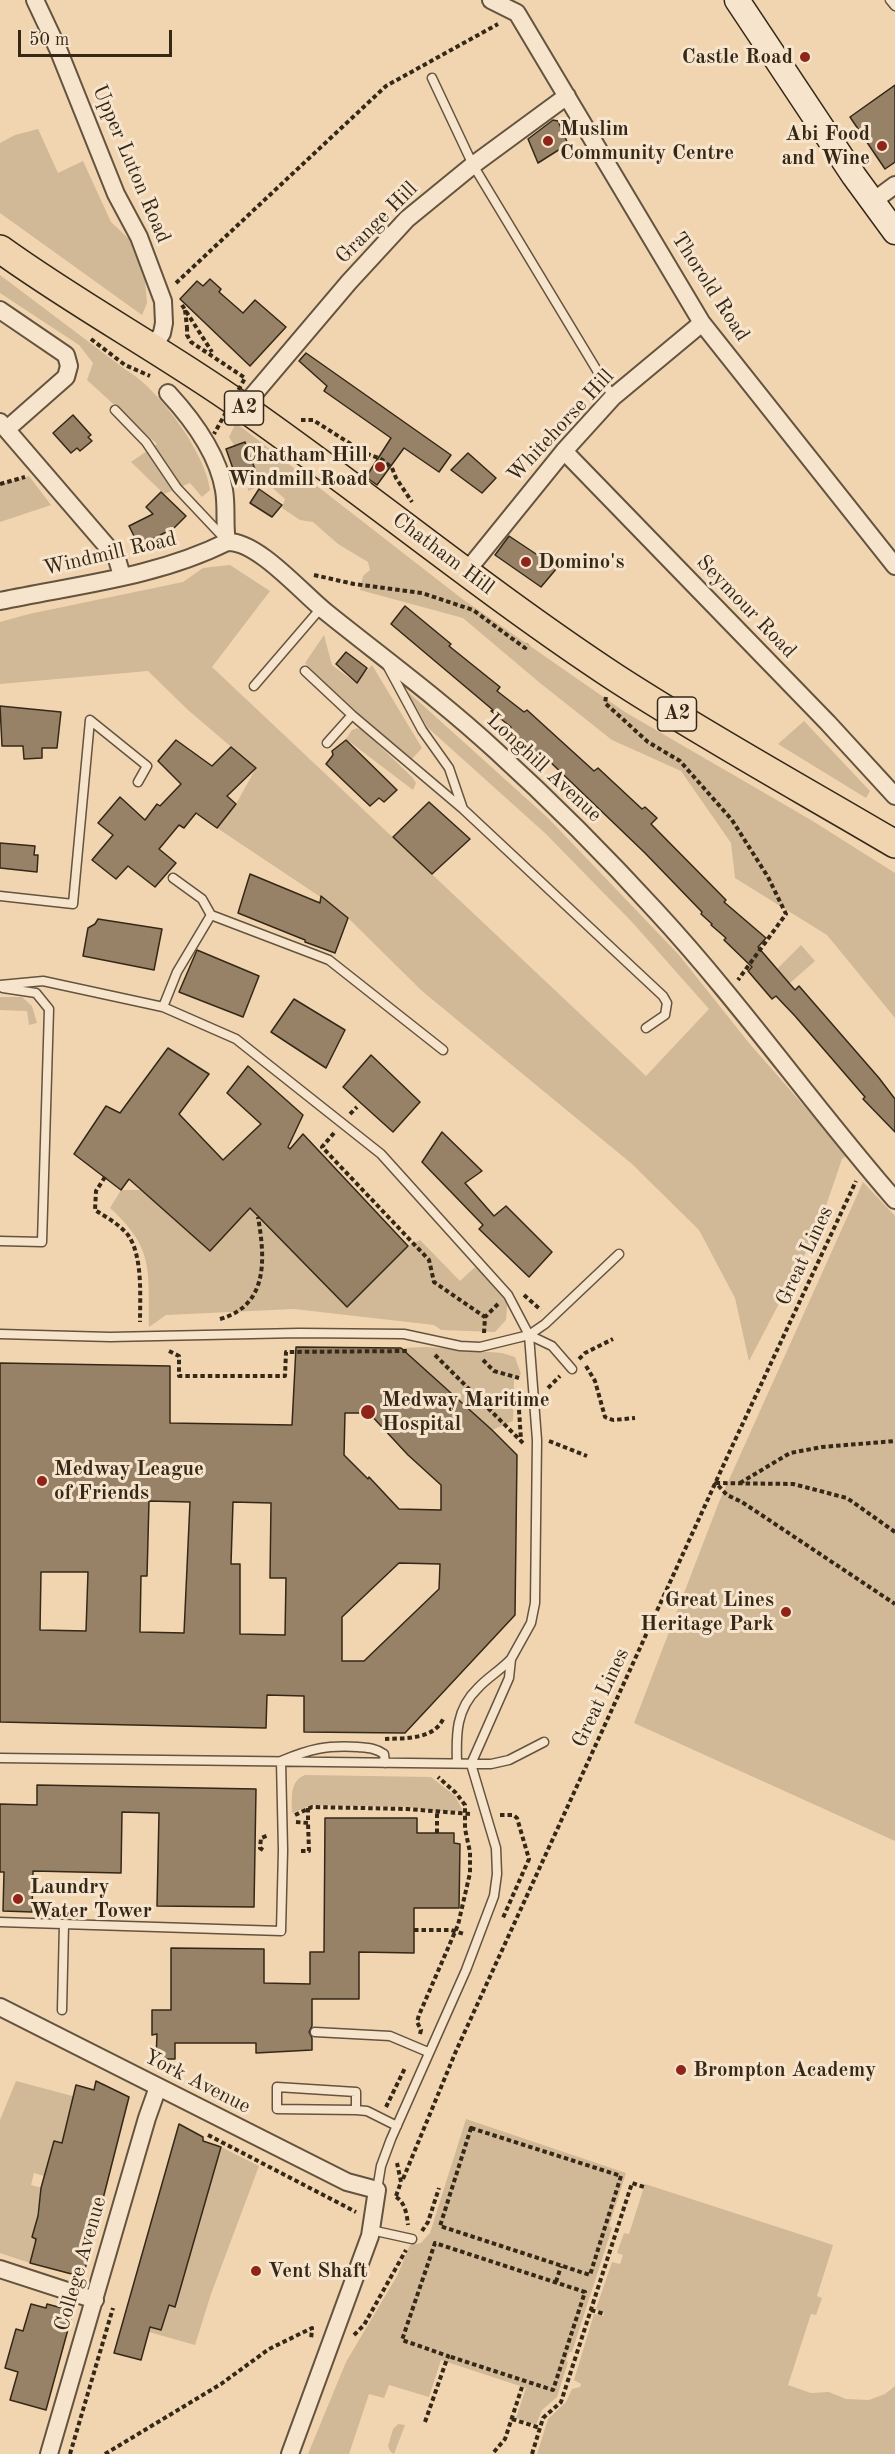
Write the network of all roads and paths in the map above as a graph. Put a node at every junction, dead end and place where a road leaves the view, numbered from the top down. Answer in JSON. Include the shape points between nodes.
{"nodes":[{"id":1,"x":35,"y":0,"type":"edge"},
{"id":2,"x":491,"y":0,"type":"edge"},
{"id":3,"x":737,"y":0,"type":"edge"},
{"id":4,"x":890,"y":0,"type":"edge"},
{"id":5,"x":895,"y":6,"type":"edge"},
{"id":6,"x":519,"y":7,"type":"edge"},
{"id":7,"x":432,"y":78,"type":"dead end"},
{"id":8,"x":567,"y":96,"type":"junction"},
{"id":9,"x":473,"y":165,"type":"junction"},
{"id":10,"x":895,"y":184,"type":"edge"},
{"id":11,"x":872,"y":202,"type":"junction"},
{"id":12,"x":895,"y":232,"type":"edge"},
{"id":13,"x":0,"y":249,"type":"edge"},
{"id":14,"x":177,"y":292,"type":"dead end"},
{"id":15,"x":179,"y":299,"type":"dead end"},
{"id":16,"x":185,"y":309,"type":"junction"},
{"id":17,"x":0,"y":310,"type":"edge"},
{"id":18,"x":702,"y":323,"type":"junction"},
{"id":19,"x":153,"y":348,"type":"junction"},
{"id":20,"x":212,"y":352,"type":"dead end"},
{"id":21,"x":218,"y":365,"type":"dead end"},
{"id":22,"x":168,"y":393,"type":"dead end"},
{"id":23,"x":614,"y":397,"type":"junction"},
{"id":24,"x":250,"y":400,"type":"junction"},
{"id":25,"x":115,"y":410,"type":"dead end"},
{"id":26,"x":295,"y":418,"type":"dead end"},
{"id":27,"x":3,"y":425,"type":"edge"},
{"id":28,"x":214,"y":434,"type":"dead end"},
{"id":29,"x":564,"y":451,"type":"junction"},
{"id":30,"x":416,"y":506,"type":"dead end"},
{"id":31,"x":227,"y":542,"type":"junction"},
{"id":32,"x":895,"y":566,"type":"edge"},
{"id":33,"x":466,"y":572,"type":"junction"},
{"id":34,"x":308,"y":574,"type":"dead end"},
{"id":35,"x":122,"y":576,"type":"junction"},
{"id":36,"x":0,"y":601,"type":"edge"},
{"id":37,"x":321,"y":608,"type":"junction"},
{"id":38,"x":525,"y":648,"type":"dead end"},
{"id":39,"x":384,"y":659,"type":"junction"},
{"id":40,"x":305,"y":671,"type":"dead end"},
{"id":41,"x":254,"y":686,"type":"dead end"},
{"id":42,"x":605,"y":704,"type":"dead end"},
{"id":43,"x":352,"y":715,"type":"junction"},
{"id":44,"x":327,"y":742,"type":"dead end"},
{"id":45,"x":138,"y":782,"type":"dead end"},
{"id":46,"x":895,"y":796,"type":"edge"},
{"id":47,"x":463,"y":809,"type":"junction"},
{"id":48,"x":895,"y":844,"type":"edge"},
{"id":49,"x":173,"y":878,"type":"dead end"},
{"id":50,"x":0,"y":896,"type":"edge"},
{"id":51,"x":212,"y":915,"type":"junction"},
{"id":52,"x":0,"y":986,"type":"edge"},
{"id":53,"x":728,"y":992,"type":"junction"},
{"id":54,"x":163,"y":1007,"type":"junction"},
{"id":55,"x":646,"y":1028,"type":"dead end"},
{"id":56,"x":443,"y":1050,"type":"dead end"},
{"id":57,"x":322,"y":1147,"type":"dead end"},
{"id":58,"x":864,"y":1164,"type":"junction"},
{"id":59,"x":105,"y":1177,"type":"dead end"},
{"id":60,"x":895,"y":1200,"type":"edge"},
{"id":61,"x":258,"y":1217,"type":"dead end"},
{"id":62,"x":0,"y":1241,"type":"edge"},
{"id":63,"x":619,"y":1254,"type":"dead end"},
{"id":64,"x":485,"y":1317,"type":"dead end"},
{"id":65,"x":140,"y":1322,"type":"junction"},
{"id":66,"x":212,"y":1322,"type":"dead end"},
{"id":67,"x":150,"y":1323,"type":"dead end"},
{"id":68,"x":0,"y":1335,"type":"edge"},
{"id":69,"x":529,"y":1335,"type":"junction"},
{"id":70,"x":139,"y":1337,"type":"junction"},
{"id":71,"x":613,"y":1340,"type":"dead end"},
{"id":72,"x":428,"y":1347,"type":"dead end"},
{"id":73,"x":411,"y":1351,"type":"dead end"},
{"id":74,"x":572,"y":1368,"type":"junction"},
{"id":75,"x":179,"y":1376,"type":"dead end"},
{"id":76,"x":545,"y":1392,"type":"dead end"},
{"id":77,"x":549,"y":1432,"type":"dead end"},
{"id":78,"x":520,"y":1440,"type":"junction"},
{"id":79,"x":537,"y":1440,"type":"junction"},
{"id":80,"x":550,"y":1441,"type":"junction"},
{"id":81,"x":895,"y":1441,"type":"edge"},
{"id":82,"x":526,"y":1446,"type":"dead end"},
{"id":83,"x":588,"y":1456,"type":"dead end"},
{"id":84,"x":716,"y":1483,"type":"junction"},
{"id":85,"x":739,"y":1483,"type":"junction"},
{"id":86,"x":895,"y":1532,"type":"edge"},
{"id":87,"x":895,"y":1604,"type":"edge"},
{"id":88,"x":511,"y":1659,"type":"junction"},
{"id":89,"x":445,"y":1713,"type":"dead end"},
{"id":90,"x":379,"y":1739,"type":"dead end"},
{"id":91,"x":544,"y":1742,"type":"dead end"},
{"id":92,"x":0,"y":1758,"type":"edge"},
{"id":93,"x":281,"y":1761,"type":"junction"},
{"id":94,"x":385,"y":1763,"type":"junction"},
{"id":95,"x":457,"y":1763,"type":"junction"},
{"id":96,"x":471,"y":1764,"type":"junction"},
{"id":97,"x":432,"y":1775,"type":"dead end"},
{"id":98,"x":308,"y":1808,"type":"junction"},
{"id":99,"x":291,"y":1809,"type":"dead end"},
{"id":100,"x":437,"y":1813,"type":"junction"},
{"id":101,"x":466,"y":1814,"type":"junction"},
{"id":102,"x":291,"y":1816,"type":"junction"},
{"id":103,"x":308,"y":1823,"type":"junction"},
{"id":104,"x":270,"y":1833,"type":"dead end"},
{"id":105,"x":436,"y":1833,"type":"dead end"},
{"id":106,"x":263,"y":1850,"type":"dead end"},
{"id":107,"x":301,"y":1851,"type":"dead end"},
{"id":108,"x":0,"y":1922,"type":"edge"},
{"id":109,"x":64,"y":1924,"type":"junction"},
{"id":110,"x":414,"y":1930,"type":"dead end"},
{"id":111,"x":455,"y":1931,"type":"junction"},
{"id":112,"x":479,"y":1940,"type":"junction"},
{"id":113,"x":0,"y":2007,"type":"edge"},
{"id":114,"x":62,"y":2010,"type":"dead end"},
{"id":115,"x":315,"y":2032,"type":"dead end"},
{"id":116,"x":415,"y":2046,"type":"junction"},
{"id":117,"x":428,"y":2052,"type":"junction"},
{"id":118,"x":158,"y":2087,"type":"junction"},
{"id":119,"x":356,"y":2110,"type":"junction"},
{"id":120,"x":381,"y":2117,"type":"junction"},
{"id":121,"x":397,"y":2126,"type":"junction"},
{"id":122,"x":202,"y":2132,"type":"dead end"},
{"id":123,"x":401,"y":2182,"type":"dead end"},
{"id":124,"x":644,"y":2187,"type":"dead end"},
{"id":125,"x":439,"y":2188,"type":"dead end"},
{"id":126,"x":376,"y":2190,"type":"junction"},
{"id":127,"x":396,"y":2197,"type":"dead end"},
{"id":128,"x":359,"y":2215,"type":"dead end"},
{"id":129,"x":608,"y":2222,"type":"junction"},
{"id":130,"x":618,"y":2225,"type":"junction"},
{"id":131,"x":371,"y":2230,"type":"junction"},
{"id":132,"x":410,"y":2239,"type":"junction"},
{"id":133,"x":561,"y":2266,"type":"junction"},
{"id":134,"x":0,"y":2269,"type":"edge"},
{"id":135,"x":556,"y":2282,"type":"junction"},
{"id":136,"x":95,"y":2300,"type":"junction"},
{"id":137,"x":115,"y":2303,"type":"dead end"},
{"id":138,"x":591,"y":2310,"type":"junction"},
{"id":139,"x":604,"y":2314,"type":"dead end"},
{"id":140,"x":352,"y":2337,"type":"dead end"},
{"id":141,"x":448,"y":2356,"type":"junction"},
{"id":142,"x":565,"y":2356,"type":"junction"},
{"id":143,"x":575,"y":2359,"type":"junction"},
{"id":144,"x":323,"y":2364,"type":"junction"},
{"id":145,"x":522,"y":2387,"type":"dead end"},
{"id":146,"x":512,"y":2419,"type":"junction"},
{"id":147,"x":425,"y":2422,"type":"dead end"},
{"id":148,"x":540,"y":2428,"type":"junction"},
{"id":149,"x":494,"y":2452,"type":"dead end"},
{"id":150,"x":49,"y":2454,"type":"edge"},
{"id":151,"x":70,"y":2454,"type":"edge"},
{"id":152,"x":105,"y":2454,"type":"edge"},
{"id":153,"x":290,"y":2454,"type":"edge"},
{"id":154,"x":532,"y":2454,"type":"edge"}],
"edges":[{"from":1,"to":19,"type":"street","name":"Upper Luton Road","via":[[163,301],[162,333]]},
{"from":2,"to":6,"type":"street"},
{"from":3,"to":11,"type":"street"},
{"from":4,"to":5,"type":"lane"},
{"from":6,"to":8,"type":"street","name":"Thorold Road"},
{"from":6,"to":14,"type":"path","via":[[386,86],[173,285]]},
{"from":7,"to":9,"type":"lane"},
{"from":8,"to":9,"type":"street","name":"Grange Hill"},
{"from":8,"to":18,"type":"street","name":"Thorold Road"},
{"from":9,"to":23,"type":"lane"},
{"from":9,"to":24,"type":"street","name":"Grange Hill","via":[[407,219]]},
{"from":10,"to":11,"type":"street"},
{"from":11,"to":12,"type":"street"},
{"from":13,"to":19,"type":"main road","name":"Chatham Hill","number":"A2"},
{"from":15,"to":16,"type":"path"},
{"from":16,"to":20,"type":"path"},
{"from":16,"to":28,"type":"path","bridge":true,"via":[[191,342],[245,378]]},
{"from":17,"to":27,"type":"street","via":[[64,353],[69,366],[66,377]]},
{"from":18,"to":23,"type":"street","name":"Whitehorse Hill"},
{"from":18,"to":32,"type":"street","name":"Thorold Road"},
{"from":19,"to":24,"type":"main road","name":"Chatham Hill","number":"A2"},
{"from":21,"to":24,"type":"path"},
{"from":22,"to":31,"type":"street","via":[[217,466],[225,495]]},
{"from":23,"to":29,"type":"street","name":"Whitehorse Hill"},
{"from":24,"to":33,"type":"main road","name":"Chatham Hill","number":"A2"},
{"from":25,"to":31,"type":"lane","via":[[146,442],[177,488]]},
{"from":26,"to":30,"type":"path","via":[[313,420],[381,459],[392,468]]},
{"from":27,"to":35,"type":"street","via":[[111,551]]},
{"from":29,"to":33,"type":"street","name":"Whitehorse Hill"},
{"from":29,"to":46,"type":"street","name":"Seymour Road"},
{"from":31,"to":35,"type":"street","name":"Windmill Road","via":[[180,563]]},
{"from":31,"to":37,"type":"street","name":"Longhill Avenue","via":[[251,549]]},
{"from":33,"to":48,"type":"main road","name":"Chatham Hill","number":"A2","via":[[618,679]]},
{"from":34,"to":38,"type":"path","via":[[422,593],[473,610]]},
{"from":35,"to":36,"type":"street","name":"Windmill Road"},
{"from":37,"to":39,"type":"street","name":"Longhill Avenue"},
{"from":37,"to":41,"type":"lane"},
{"from":39,"to":47,"type":"lane","via":[[422,730],[449,768]]},
{"from":39,"to":53,"type":"street","name":"Longhill Avenue","via":[[494,748],[568,819]]},
{"from":40,"to":43,"type":"lane"},
{"from":42,"to":53,"type":"path","via":[[648,742],[680,761],[732,820],[786,914]]},
{"from":43,"to":44,"type":"lane"},
{"from":43,"to":47,"type":"lane"},
{"from":45,"to":50,"type":"lane","via":[[147,766],[90,720],[73,904]]},
{"from":47,"to":55,"type":"lane","via":[[663,996],[667,1003],[665,1015]]},
{"from":49,"to":51,"type":"lane","via":[[202,899]]},
{"from":51,"to":54,"type":"lane","via":[[177,972]]},
{"from":51,"to":56,"type":"lane","via":[[329,960]]},
{"from":52,"to":54,"type":"lane","via":[[43,981]]},
{"from":52,"to":62,"type":"lane","via":[[36,993],[49,1009],[42,1242]]},
{"from":53,"to":58,"type":"street","name":"Longhill Avenue"},
{"from":54,"to":69,"type":"lane","via":[[236,1039],[381,1154],[508,1295]]},
{"from":57,"to":64,"type":"path","via":[[429,1260],[434,1282]]},
{"from":58,"to":60,"type":"street","name":"Longhill Avenue"},
{"from":58,"to":84,"type":"path","name":"Great Lines"},
{"from":59,"to":65,"type":"path","via":[[96,1191],[94,1210],[129,1236],[139,1271]]},
{"from":61,"to":66,"type":"path","via":[[263,1243],[262,1273],[254,1294],[242,1310]]},
{"from":63,"to":69,"type":"lane"},
{"from":65,"to":67,"type":"path"},
{"from":65,"to":70,"type":"path"},
{"from":68,"to":70,"type":"lane"},
{"from":69,"to":70,"type":"lane","via":[[480,1347],[404,1334]]},
{"from":69,"to":74,"type":"lane","via":[[552,1346]]},
{"from":69,"to":79,"type":"lane"},
{"from":71,"to":74,"type":"path","via":[[585,1353]]},
{"from":72,"to":78,"type":"path"},
{"from":73,"to":75,"type":"path","via":[[286,1352],[285,1376]]},
{"from":74,"to":76,"type":"path"},
{"from":77,"to":80,"type":"path"},
{"from":78,"to":79,"type":"path"},
{"from":78,"to":82,"type":"path"},
{"from":79,"to":80,"type":"path"},
{"from":79,"to":88,"type":"lane","via":[[535,1603],[531,1623]]},
{"from":80,"to":83,"type":"path"},
{"from":81,"to":85,"type":"path","via":[[790,1453]]},
{"from":84,"to":85,"type":"path"},
{"from":84,"to":87,"type":"path","via":[[727,1495]]},
{"from":84,"to":123,"type":"path","name":"Great Lines","via":[[456,2051]]},
{"from":85,"to":86,"type":"path","via":[[793,1484],[847,1498]]},
{"from":88,"to":95,"type":"lane","via":[[477,1688],[459,1714]]},
{"from":88,"to":96,"type":"lane","via":[[509,1678]]},
{"from":89,"to":90,"type":"path","via":[[443,1721],[424,1737]]},
{"from":91,"to":96,"type":"lane","via":[[499,1763]]},
{"from":92,"to":93,"type":"lane"},
{"from":93,"to":94,"type":"lane"},
{"from":93,"to":94,"type":"lane","via":[[309,1749],[331,1746],[376,1749],[384,1754]]},
{"from":93,"to":109,"type":"lane","via":[[284,1850],[280,1931]]},
{"from":94,"to":95,"type":"lane"},
{"from":95,"to":96,"type":"lane"},
{"from":96,"to":112,"type":"lane","via":[[494,1842],[497,1868],[495,1896]]},
{"from":97,"to":101,"type":"path","via":[[463,1801]]},
{"from":98,"to":100,"type":"path"},
{"from":98,"to":102,"type":"path"},
{"from":98,"to":103,"type":"path"},
{"from":99,"to":102,"type":"path"},
{"from":100,"to":101,"type":"path"},
{"from":100,"to":105,"type":"path"},
{"from":101,"to":111,"type":"path","via":[[470,1873]]},
{"from":102,"to":103,"type":"path","via":[[293,1821]]},
{"from":103,"to":107,"type":"path","via":[[309,1851]]},
{"from":104,"to":106,"type":"path","via":[[261,1838]]},
{"from":108,"to":109,"type":"lane"},
{"from":109,"to":114,"type":"lane"},
{"from":110,"to":111,"type":"path"},
{"from":111,"to":112,"type":"path"},
{"from":111,"to":116,"type":"path","via":[[418,2014],[421,2032]]},
{"from":112,"to":117,"type":"lane"},
{"from":113,"to":118,"type":"street","name":"York Avenue"},
{"from":115,"to":116,"type":"lane","via":[[387,2035]]},
{"from":116,"to":117,"type":"lane"},
{"from":116,"to":120,"type":"path"},
{"from":117,"to":121,"type":"lane"},
{"from":118,"to":126,"type":"street","name":"York Avenue","via":[[347,2182]]},
{"from":118,"to":136,"type":"street","name":"College Avenue"},
{"from":119,"to":119,"type":"lane","via":[[356,2092],[276,2087],[277,2109]]},
{"from":119,"to":120,"type":"lane"},
{"from":120,"to":121,"type":"lane"},
{"from":121,"to":126,"type":"lane"},
{"from":122,"to":128,"type":"path"},
{"from":124,"to":130,"type":"path","via":[[632,2183]]},
{"from":125,"to":132,"type":"path","via":[[428,2223],[418,2237]]},
{"from":126,"to":131,"type":"street"},
{"from":127,"to":132,"type":"path","via":[[406,2211]]},
{"from":129,"to":130,"type":"path"},
{"from":129,"to":133,"type":"path","via":[[591,2275]]},
{"from":129,"to":133,"type":"path","via":[[621,2176],[471,2128],[440,2226]]},
{"from":130,"to":138,"type":"path"},
{"from":131,"to":132,"type":"lane"},
{"from":131,"to":144,"type":"street"},
{"from":132,"to":140,"type":"path","via":[[364,2325]]},
{"from":133,"to":135,"type":"path"},
{"from":134,"to":136,"type":"street"},
{"from":135,"to":141,"type":"path","via":[[435,2243],[402,2340]]},
{"from":135,"to":142,"type":"path","via":[[585,2292]]},
{"from":136,"to":150,"type":"street","name":"College Avenue"},
{"from":137,"to":151,"type":"path"},
{"from":138,"to":139,"type":"path"},
{"from":138,"to":143,"type":"path"},
{"from":141,"to":142,"type":"path","via":[[553,2390]]},
{"from":141,"to":147,"type":"path"},
{"from":142,"to":143,"type":"path"},
{"from":143,"to":148,"type":"path","via":[[561,2402],[546,2414]]},
{"from":144,"to":152,"type":"path","via":[[309,2359],[312,2328],[269,2349],[221,2384]]},
{"from":144,"to":153,"type":"street"},
{"from":145,"to":146,"type":"path"},
{"from":146,"to":148,"type":"path"},
{"from":146,"to":149,"type":"path","via":[[504,2441]]},
{"from":148,"to":154,"type":"path"}]}
